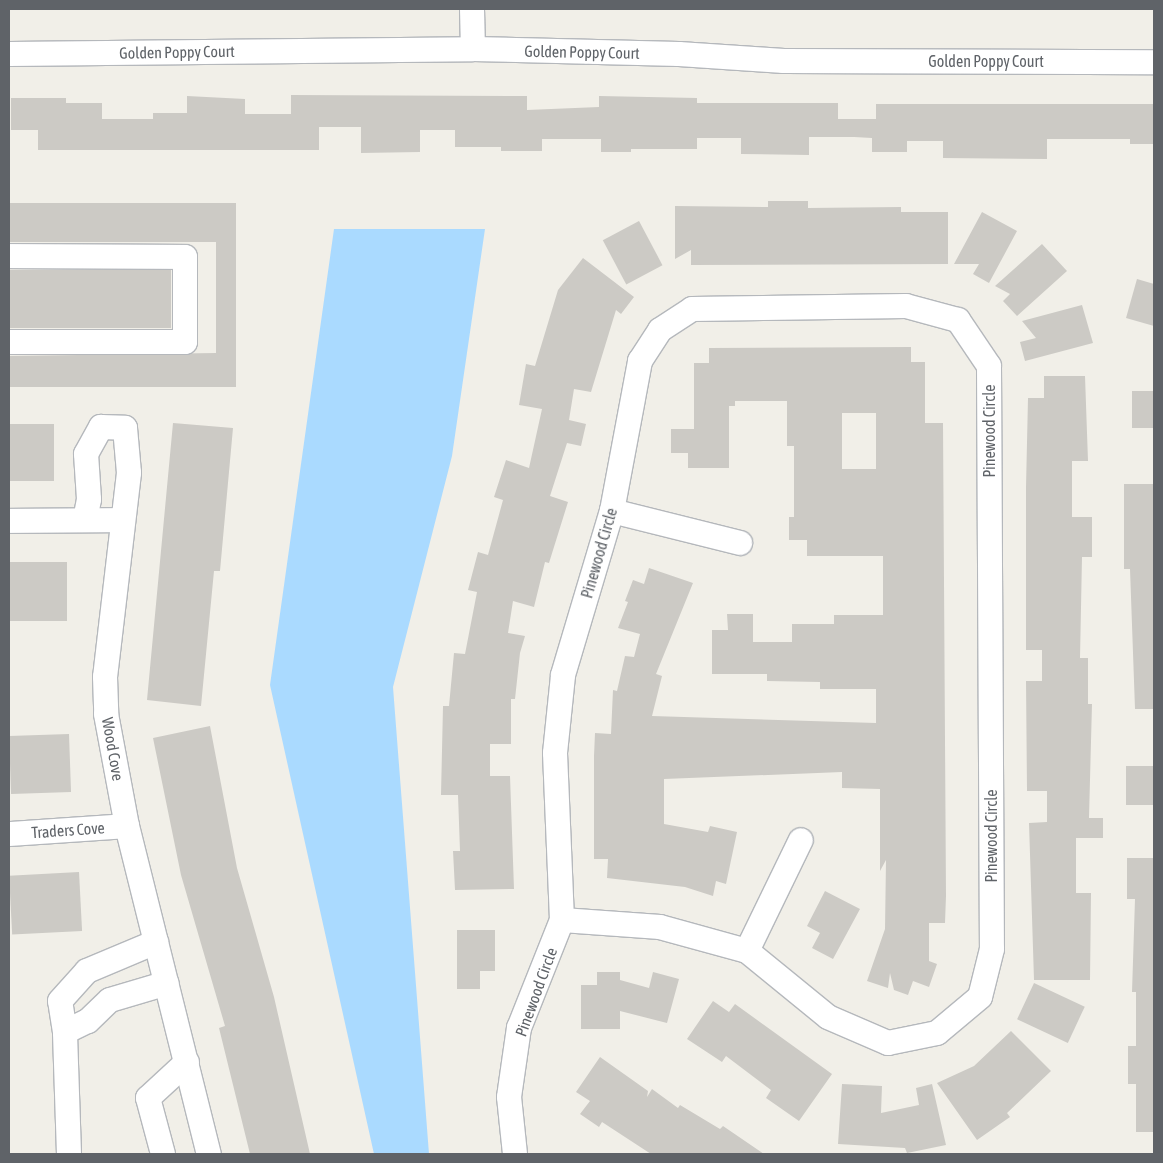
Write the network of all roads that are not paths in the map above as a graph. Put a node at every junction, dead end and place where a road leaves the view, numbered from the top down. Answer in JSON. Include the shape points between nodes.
{"nodes":[{"id":1,"x":472,"y":9,"type":"edge"},
{"id":2,"x":472,"y":49,"type":"junction"},
{"id":3,"x":9,"y":54,"type":"edge"},
{"id":4,"x":1154,"y":62,"type":"edge"},
{"id":5,"x":9,"y":256,"type":"edge"},
{"id":6,"x":9,"y":342,"type":"edge"},
{"id":7,"x":612,"y":511,"type":"junction"},
{"id":8,"x":86,"y":520,"type":"junction"},
{"id":9,"x":122,"y":520,"type":"junction"},
{"id":10,"x":9,"y":521,"type":"edge"},
{"id":11,"x":740,"y":543,"type":"dead end"},
{"id":12,"x":127,"y":826,"type":"junction"},
{"id":13,"x":9,"y":834,"type":"edge"},
{"id":14,"x":801,"y":840,"type":"dead end"},
{"id":15,"x":562,"y":920,"type":"junction"},
{"id":16,"x":156,"y":942,"type":"junction"},
{"id":17,"x":747,"y":951,"type":"junction"},
{"id":18,"x":167,"y":984,"type":"junction"},
{"id":19,"x":65,"y":1032,"type":"junction"},
{"id":20,"x":187,"y":1062,"type":"junction"},
{"id":21,"x":520,"y":1152,"type":"edge"},
{"id":22,"x":70,"y":1154,"type":"edge"},
{"id":23,"x":162,"y":1154,"type":"edge"},
{"id":24,"x":208,"y":1154,"type":"edge"}],
"edges":[{"from":1,"to":2,"type":"street"},
{"from":2,"to":3,"type":"street","name":"Golden Poppy Court"},
{"from":2,"to":4,"type":"street","name":"Golden Poppy Court","via":[[679,54],[784,61]]},
{"from":5,"to":6,"type":"street","via":[[185,257],[185,342]]},
{"from":7,"to":11,"type":"street"},
{"from":7,"to":15,"type":"street","name":"Pinewood Circle","via":[[563,676],[555,753]]},
{"from":7,"to":17,"type":"street","name":"Pinewood Circle","via":[[640,361],[660,330],[692,309],[906,306],[958,320],[989,366],[992,950],[980,997],[938,1034],[888,1043],[828,1017]]},
{"from":8,"to":9,"type":"street"},
{"from":8,"to":9,"type":"street","name":"Wood Cove","via":[[89,499],[86,454],[101,427],[125,428],[129,473]]},
{"from":8,"to":10,"type":"street"},
{"from":9,"to":12,"type":"street","name":"Wood Cove","via":[[105,677],[106,714]]},
{"from":12,"to":13,"type":"street","name":"Traders Cove"},
{"from":12,"to":16,"type":"street","name":"Wood Cove"},
{"from":14,"to":17,"type":"street"},
{"from":15,"to":17,"type":"street","name":"Pinewood Circle","via":[[660,927]]},
{"from":15,"to":21,"type":"street","name":"Pinewood Circle","via":[[520,1028],[509,1097]]},
{"from":16,"to":18,"type":"street","name":"Wood Cove"},
{"from":16,"to":19,"type":"street","via":[[87,971],[60,1001]]},
{"from":18,"to":19,"type":"street","via":[[110,1000],[88,1021]]},
{"from":18,"to":20,"type":"street","name":"Wood Cove"},
{"from":19,"to":22,"type":"street"},
{"from":20,"to":23,"type":"street","via":[[148,1098]]},
{"from":20,"to":24,"type":"street","name":"Wood Cove"}]}
